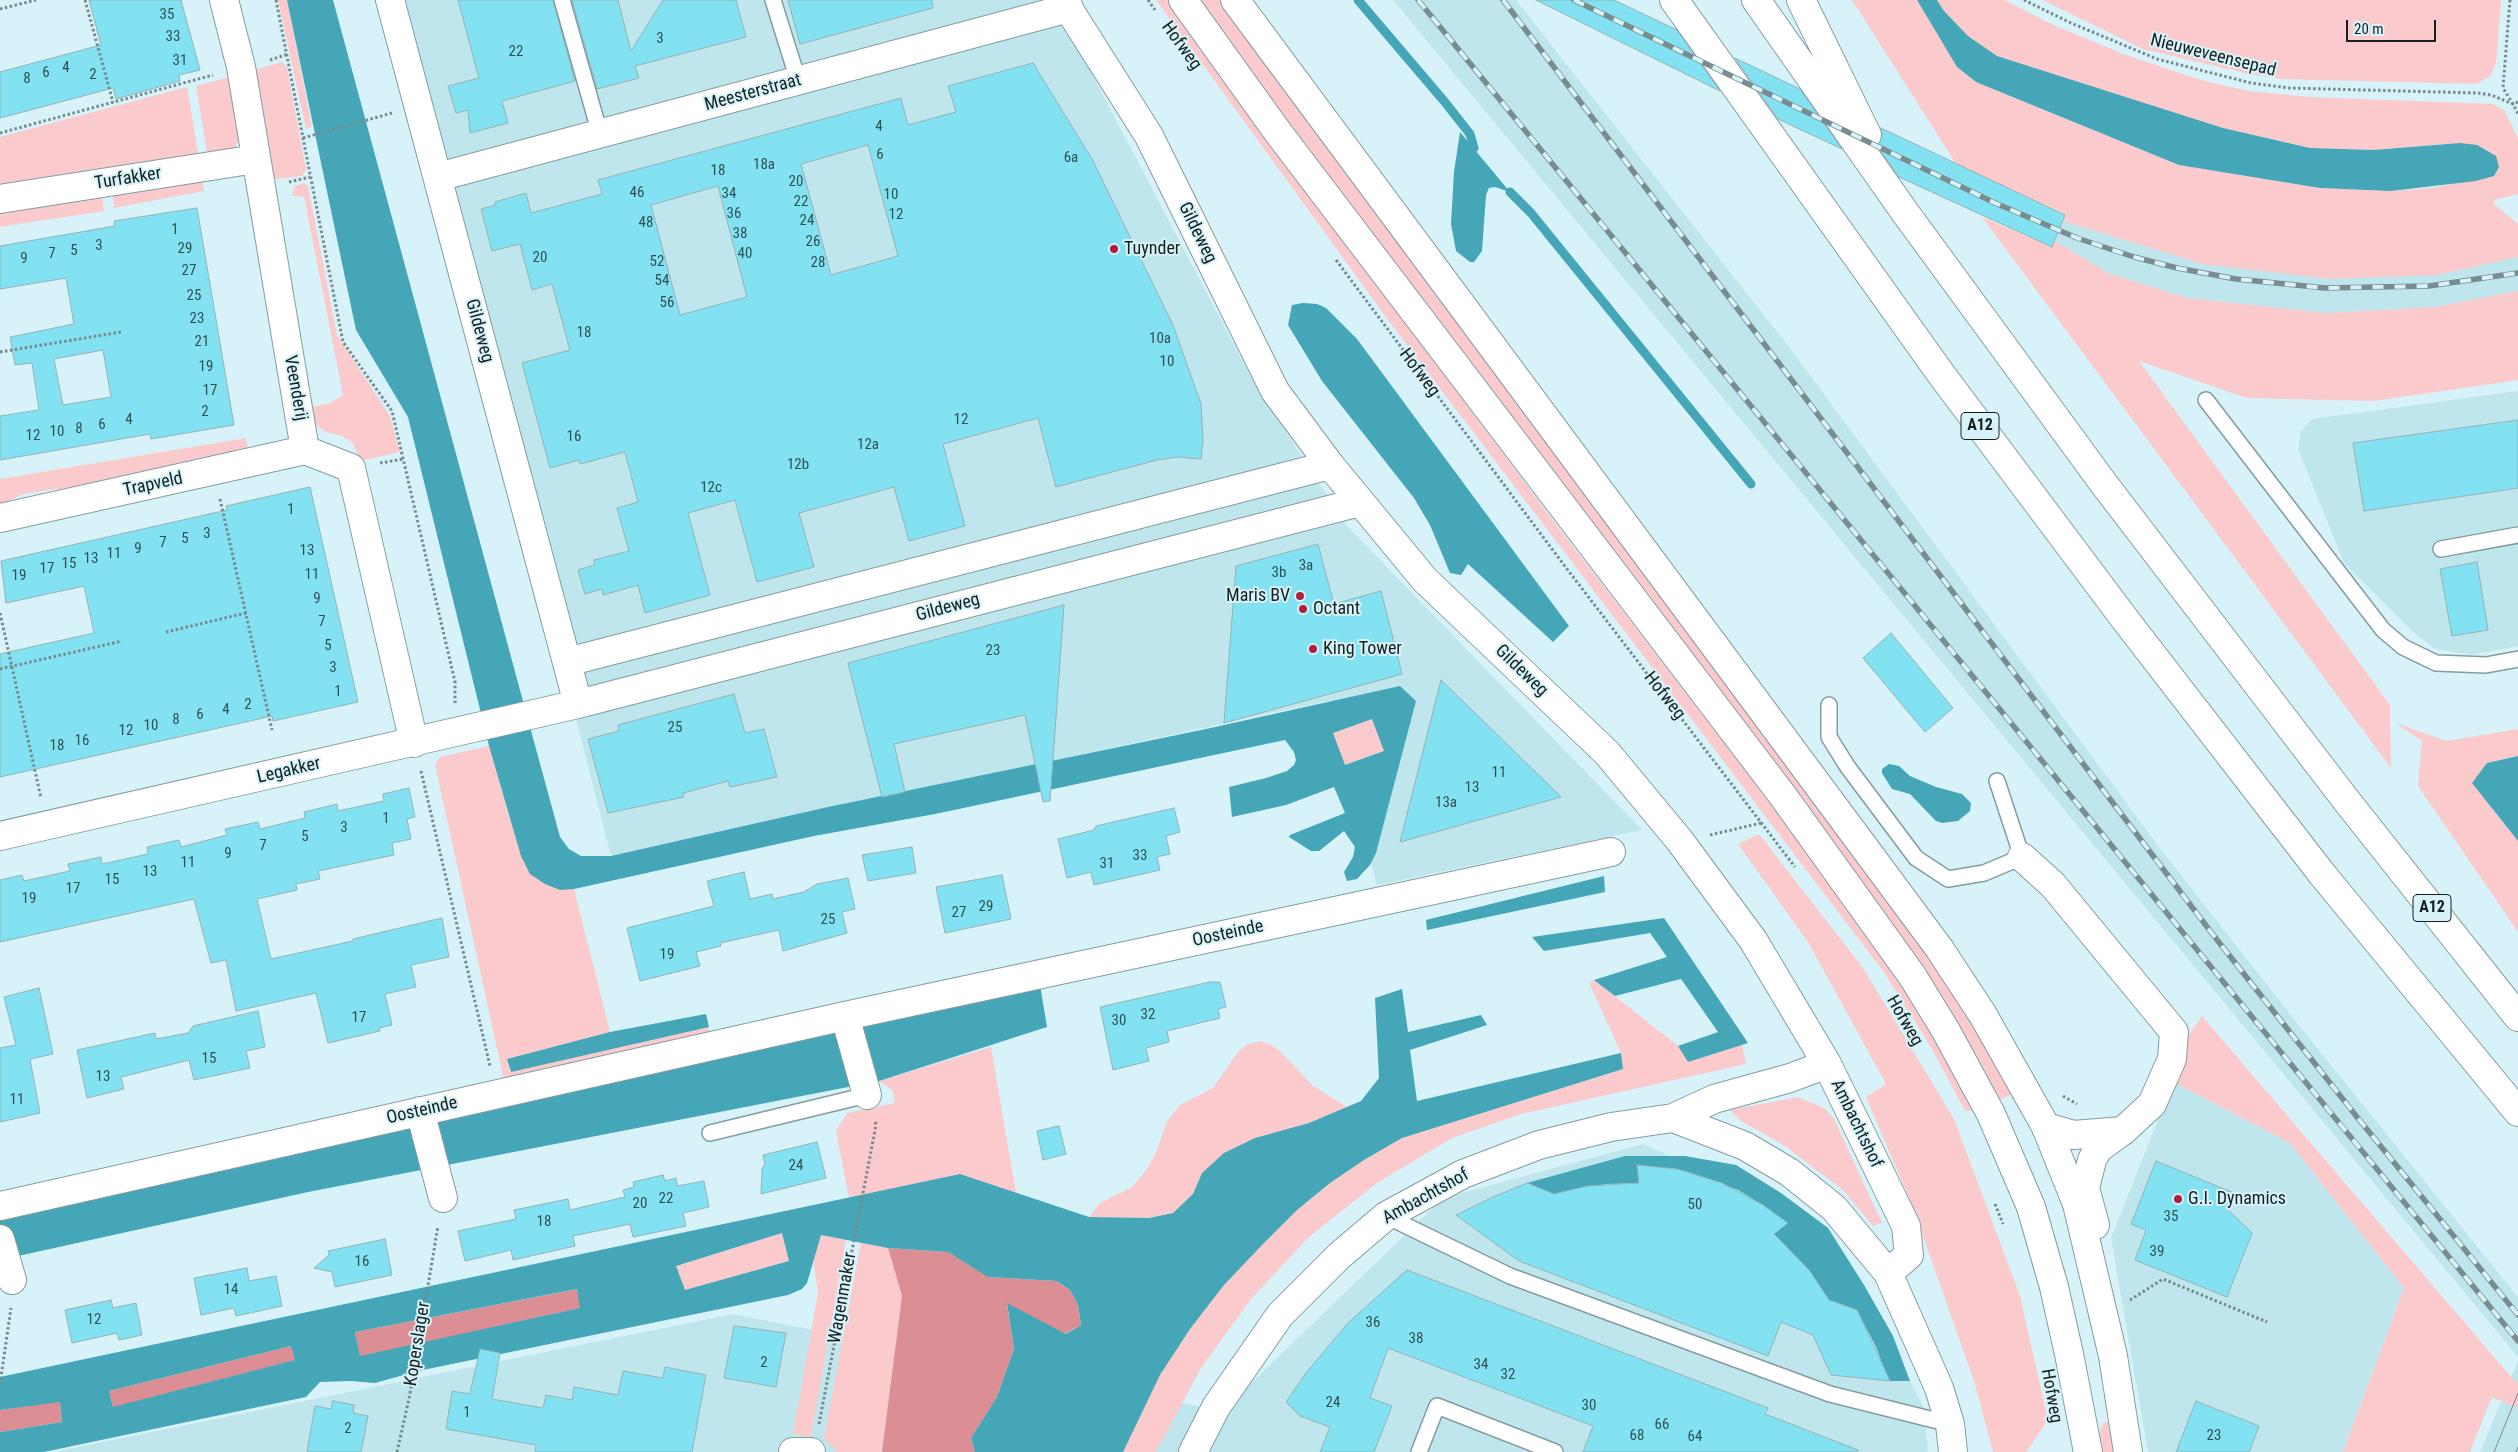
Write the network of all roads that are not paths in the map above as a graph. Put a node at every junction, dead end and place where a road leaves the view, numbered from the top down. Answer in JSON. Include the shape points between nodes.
{"nodes":[{"id":1,"x":224,"y":0,"type":"edge"},
{"id":2,"x":390,"y":0,"type":"edge"},
{"id":3,"x":562,"y":0,"type":"edge"},
{"id":4,"x":774,"y":0,"type":"edge"},
{"id":5,"x":1183,"y":0,"type":"edge"},
{"id":6,"x":1235,"y":0,"type":"edge"},
{"id":7,"x":1666,"y":0,"type":"edge"},
{"id":8,"x":1674,"y":0,"type":"edge"},
{"id":9,"x":1756,"y":0,"type":"edge"},
{"id":10,"x":1801,"y":0,"type":"edge"},
{"id":11,"x":1066,"y":4,"type":"edge"},
{"id":12,"x":1703,"y":43,"type":"junction"},
{"id":13,"x":798,"y":80,"type":"junction"},
{"id":14,"x":600,"y":134,"type":"junction"},
{"id":15,"x":256,"y":159,"type":"junction"},
{"id":16,"x":438,"y":177,"type":"junction"},
{"id":17,"x":0,"y":199,"type":"edge"},
{"id":18,"x":1904,"y":211,"type":"junction"},
{"id":19,"x":2206,"y":400,"type":"dead end"},
{"id":20,"x":305,"y":450,"type":"junction"},
{"id":21,"x":1330,"y":464,"type":"junction"},
{"id":22,"x":1360,"y":502,"type":"junction"},
{"id":23,"x":0,"y":518,"type":"edge"},
{"id":24,"x":2518,"y":535,"type":"edge"},
{"id":25,"x":2441,"y":550,"type":"dead end"},
{"id":26,"x":2518,"y":659,"type":"edge"},
{"id":27,"x":567,"y":662,"type":"junction"},
{"id":28,"x":578,"y":704,"type":"junction"},
{"id":29,"x":1829,"y":706,"type":"dead end"},
{"id":30,"x":414,"y":743,"type":"junction"},
{"id":31,"x":1997,"y":781,"type":"dead end"},
{"id":32,"x":0,"y":836,"type":"edge"},
{"id":33,"x":1611,"y":852,"type":"dead end"},
{"id":34,"x":2022,"y":857,"type":"junction"},
{"id":35,"x":2518,"y":1017,"type":"edge"},
{"id":36,"x":846,"y":1021,"type":"junction"},
{"id":37,"x":1827,"y":1064,"type":"junction"},
{"id":38,"x":865,"y":1089,"type":"joint"},
{"id":39,"x":2518,"y":1112,"type":"edge"},
{"id":40,"x":421,"y":1118,"type":"junction"},
{"id":41,"x":1673,"y":1118,"type":"junction"},
{"id":42,"x":2046,"y":1127,"type":"junction"},
{"id":43,"x":2124,"y":1130,"type":"junction"},
{"id":44,"x":710,"y":1132,"type":"dead end"},
{"id":45,"x":443,"y":1198,"type":"dead end"},
{"id":46,"x":0,"y":1206,"type":"edge"},
{"id":47,"x":1386,"y":1216,"type":"junction"},
{"id":48,"x":0,"y":1239,"type":"edge"},
{"id":49,"x":2093,"y":1266,"type":"junction"},
{"id":50,"x":1888,"y":1272,"type":"junction"},
{"id":51,"x":12,"y":1280,"type":"dead end"},
{"id":52,"x":1950,"y":1424,"type":"junction"},
{"id":53,"x":814,"y":1443,"type":"edge"},
{"id":54,"x":794,"y":1452,"type":"edge"},
{"id":55,"x":1193,"y":1452,"type":"edge"},
{"id":56,"x":1419,"y":1452,"type":"edge"},
{"id":57,"x":1555,"y":1452,"type":"edge"},
{"id":58,"x":1953,"y":1452,"type":"edge"},
{"id":59,"x":2088,"y":1452,"type":"edge"},
{"id":60,"x":2128,"y":1452,"type":"edge"}],
"edges":[{"from":1,"to":15,"type":"main road","name":"Veenderij","via":[[242,68]]},
{"from":2,"to":16,"type":"main road","name":"Gildeweg"},
{"from":3,"to":14,"type":"lane"},
{"from":4,"to":13,"type":"lane"},
{"from":5,"to":59,"type":"main road","name":"Hofweg","via":[[1277,131],[1783,796],[1913,977],[1990,1114],[2031,1207],[2056,1296],[2081,1404]]},
{"from":6,"to":42,"type":"main road","via":[[1939,948],[1983,1014]]},
{"from":7,"to":12,"type":"main road","number":"A12"},
{"from":8,"to":12,"type":"main road","number":"A12"},
{"from":9,"to":18,"type":"main road","number":"A12"},
{"from":10,"to":18,"type":"main road","number":"A12"},
{"from":11,"to":13,"type":"main road","name":"Meesterstraat"},
{"from":11,"to":21,"type":"main road","name":"Gildeweg","via":[[1149,136],[1275,391]]},
{"from":12,"to":39,"type":"main road","number":"A12","via":[[1935,366],[2121,615],[2322,874]]},
{"from":13,"to":14,"type":"main road","name":"Meesterstraat"},
{"from":14,"to":16,"type":"main road","name":"Meesterstraat"},
{"from":15,"to":17,"type":"main road","name":"Turfakker"},
{"from":15,"to":20,"type":"main road","name":"Veenderij"},
{"from":16,"to":27,"type":"main road","name":"Gildeweg"},
{"from":18,"to":35,"type":"main road","number":"A12","via":[[2104,484],[2284,720]]},
{"from":19,"to":26,"type":"lane","via":[[2383,630],[2403,647],[2436,663],[2486,665]]},
{"from":20,"to":23,"type":"main road","name":"Trapveld"},
{"from":20,"to":30,"type":"main road","via":[[351,468]]},
{"from":21,"to":22,"type":"main road","name":"Gildeweg"},
{"from":21,"to":27,"type":"main road"},
{"from":22,"to":28,"type":"main road","name":"Gildeweg"},
{"from":22,"to":37,"type":"main road","name":"Gildeweg","via":[[1425,580],[1607,753],[1680,841],[1753,940]]},
{"from":24,"to":25,"type":"lane"},
{"from":27,"to":28,"type":"main road","name":"Gildeweg"},
{"from":28,"to":30,"type":"main road","name":"Legakker"},
{"from":29,"to":34,"type":"lane","via":[[1829,737],[1916,858],[1948,879],[1984,873]]},
{"from":30,"to":32,"type":"main road","name":"Legakker"},
{"from":31,"to":34,"type":"lane"},
{"from":33,"to":36,"type":"main road","name":"Oosteinde"},
{"from":34,"to":43,"type":"main road","via":[[2054,885],[2174,1032],[2172,1059],[2152,1104]]},
{"from":36,"to":38,"type":"main road"},
{"from":36,"to":40,"type":"main road","name":"Oosteinde","via":[[496,1094]]},
{"from":37,"to":41,"type":"main road","name":"Ambachtshof","via":[[1714,1099]]},
{"from":37,"to":50,"type":"main road","name":"Ambachtshof","via":[[1906,1226],[1909,1255]]},
{"from":38,"to":44,"type":"lane"},
{"from":40,"to":45,"type":"main road"},
{"from":40,"to":46,"type":"main road","name":"Oosteinde"},
{"from":41,"to":47,"type":"main road","name":"Ambachtshof","via":[[1611,1127],[1539,1145],[1462,1174]]},
{"from":41,"to":50,"type":"main road","name":"Ambachtshof","via":[[1746,1146],[1789,1172],[1834,1208]]},
{"from":42,"to":43,"type":"main road","via":[[2073,1135]]},
{"from":42,"to":49,"type":"main road","via":[[2077,1204]]},
{"from":43,"to":49,"type":"main road","via":[[2098,1149],[2087,1174],[2086,1188],[2100,1249]]},
{"from":47,"to":52,"type":"lane","via":[[1510,1276],[1821,1391]]},
{"from":47,"to":55,"type":"main road","name":"Ambachtshof","via":[[1339,1256],[1280,1315],[1216,1407]]},
{"from":48,"to":51,"type":"main road"},
{"from":49,"to":60,"type":"main road","via":[[2113,1356]]},
{"from":50,"to":52,"type":"main road","name":"Ambachtshof","via":[[1939,1388]]},
{"from":52,"to":58,"type":"main road","name":"Ambachtshof"},
{"from":53,"to":54,"type":"main road"},
{"from":56,"to":57,"type":"lane","via":[[1437,1406]]}]}
